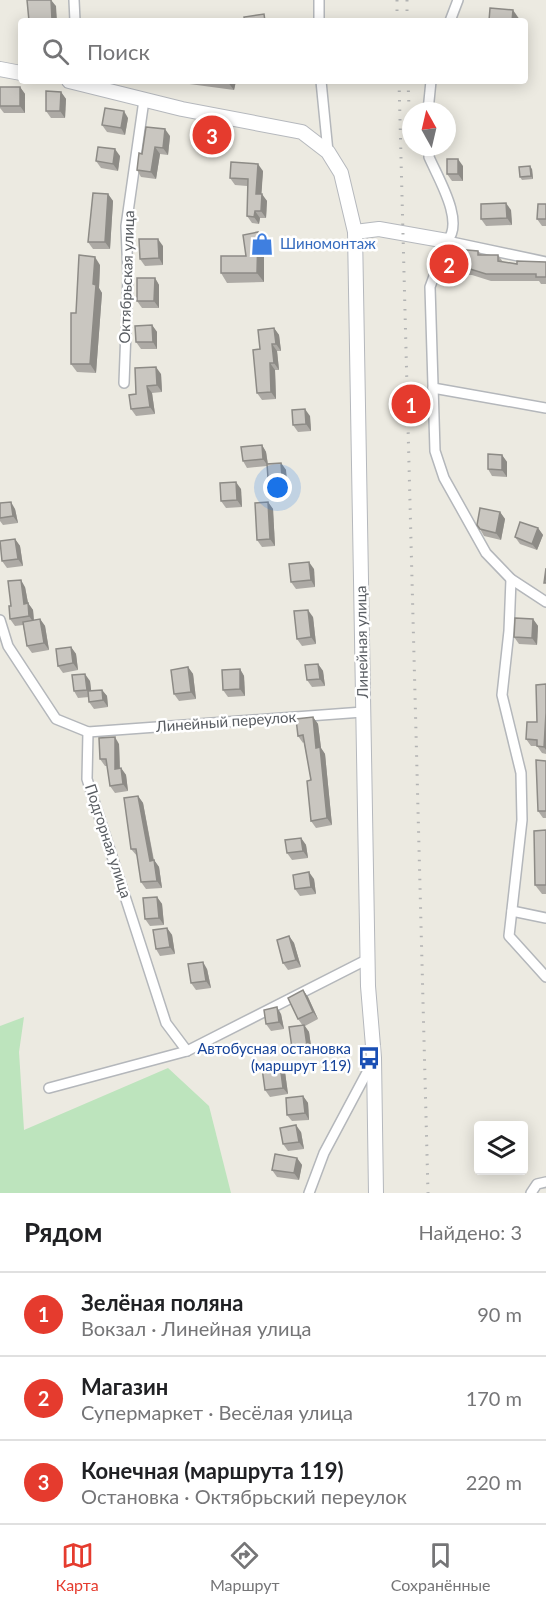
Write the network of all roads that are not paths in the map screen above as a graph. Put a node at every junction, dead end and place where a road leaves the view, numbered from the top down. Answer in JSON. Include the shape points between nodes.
{"nodes":[{"id":1,"x":74,"y":0,"type":"edge"},
{"id":2,"x":319,"y":0,"type":"edge"},
{"id":3,"x":458,"y":0,"type":"edge"},
{"id":4,"x":75,"y":18,"type":"edge"},
{"id":5,"x":319,"y":18,"type":"edge"},
{"id":6,"x":451,"y":18,"type":"edge"},
{"id":7,"x":0,"y":69,"type":"edge"},
{"id":8,"x":18,"y":72,"type":"edge"},
{"id":9,"x":82,"y":84,"type":"edge"},
{"id":10,"x":321,"y":84,"type":"edge"},
{"id":11,"x":431,"y":84,"type":"edge"},
{"id":12,"x":144,"y":100,"type":"junction"},
{"id":13,"x":429,"y":102,"type":"edge"},
{"id":14,"x":328,"y":152,"type":"junction"},
{"id":15,"x":429,"y":156,"type":"edge"},
{"id":16,"x":355,"y":232,"type":"junction"},
{"id":17,"x":447,"y":241,"type":"junction"},
{"id":18,"x":546,"y":262,"type":"edge"},
{"id":19,"x":124,"y":383,"type":"dead end"},
{"id":20,"x":433,"y":388,"type":"junction"},
{"id":21,"x":546,"y":408,"type":"edge"},
{"id":22,"x":511,"y":579,"type":"junction"},
{"id":23,"x":546,"y":602,"type":"edge"},
{"id":24,"x":0,"y":620,"type":"edge"},
{"id":25,"x":363,"y":712,"type":"junction"},
{"id":26,"x":88,"y":732,"type":"junction"},
{"id":27,"x":512,"y":911,"type":"junction"},
{"id":28,"x":546,"y":918,"type":"edge"},
{"id":29,"x":368,"y":959,"type":"junction"},
{"id":30,"x":546,"y":976,"type":"edge"},
{"id":31,"x":187,"y":1051,"type":"junction"},
{"id":32,"x":374,"y":1059,"type":"junction"},
{"id":33,"x":49,"y":1088,"type":"dead end"},
{"id":34,"x":546,"y":1182,"type":"edge"},
{"id":35,"x":309,"y":1193,"type":"edge"},
{"id":36,"x":376,"y":1193,"type":"edge"},
{"id":37,"x":531,"y":1193,"type":"edge"}],
"edges":[{"from":1,"to":4,"type":"street"},
{"from":2,"to":5,"type":"street"},
{"from":3,"to":6,"type":"street"},
{"from":7,"to":8,"type":"street"},
{"from":9,"to":12,"type":"street"},
{"from":10,"to":14,"type":"street","name":"Линейная улица"},
{"from":11,"to":13,"type":"street"},
{"from":12,"to":14,"type":"street","via":[[302,132]]},
{"from":12,"to":19,"type":"street","name":"Октябрьская улица","via":[[126,226]]},
{"from":14,"to":16,"type":"street","name":"Линейная улица","via":[[341,172]]},
{"from":15,"to":17,"type":"street","via":[[454,217],[452,235]]},
{"from":16,"to":17,"type":"street","via":[[379,229]]},
{"from":16,"to":25,"type":"street","name":"Линейная улица"},
{"from":17,"to":18,"type":"street"},
{"from":17,"to":20,"type":"street","via":[[430,287]]},
{"from":20,"to":21,"type":"street"},
{"from":20,"to":22,"type":"street","via":[[435,450],[444,478],[486,553]]},
{"from":22,"to":23,"type":"street"},
{"from":22,"to":27,"type":"street","via":[[502,695],[521,773],[522,820]]},
{"from":24,"to":26,"type":"street","via":[[8,646],[56,719]]},
{"from":25,"to":26,"type":"street","name":"Линейный переулок"},
{"from":25,"to":29,"type":"street","name":"Линейная улица"},
{"from":26,"to":31,"type":"street","name":"Подгорная улица","via":[[87,779],[166,1023]]},
{"from":27,"to":28,"type":"street"},
{"from":27,"to":30,"type":"street","via":[[509,936]]},
{"from":29,"to":31,"type":"street"},
{"from":29,"to":32,"type":"street","name":"Линейная улица"},
{"from":31,"to":33,"type":"street"},
{"from":32,"to":35,"type":"street","via":[[324,1153]]},
{"from":32,"to":36,"type":"street","name":"Линейная улица"},
{"from":34,"to":37,"type":"street","via":[[537,1184]]}]}
